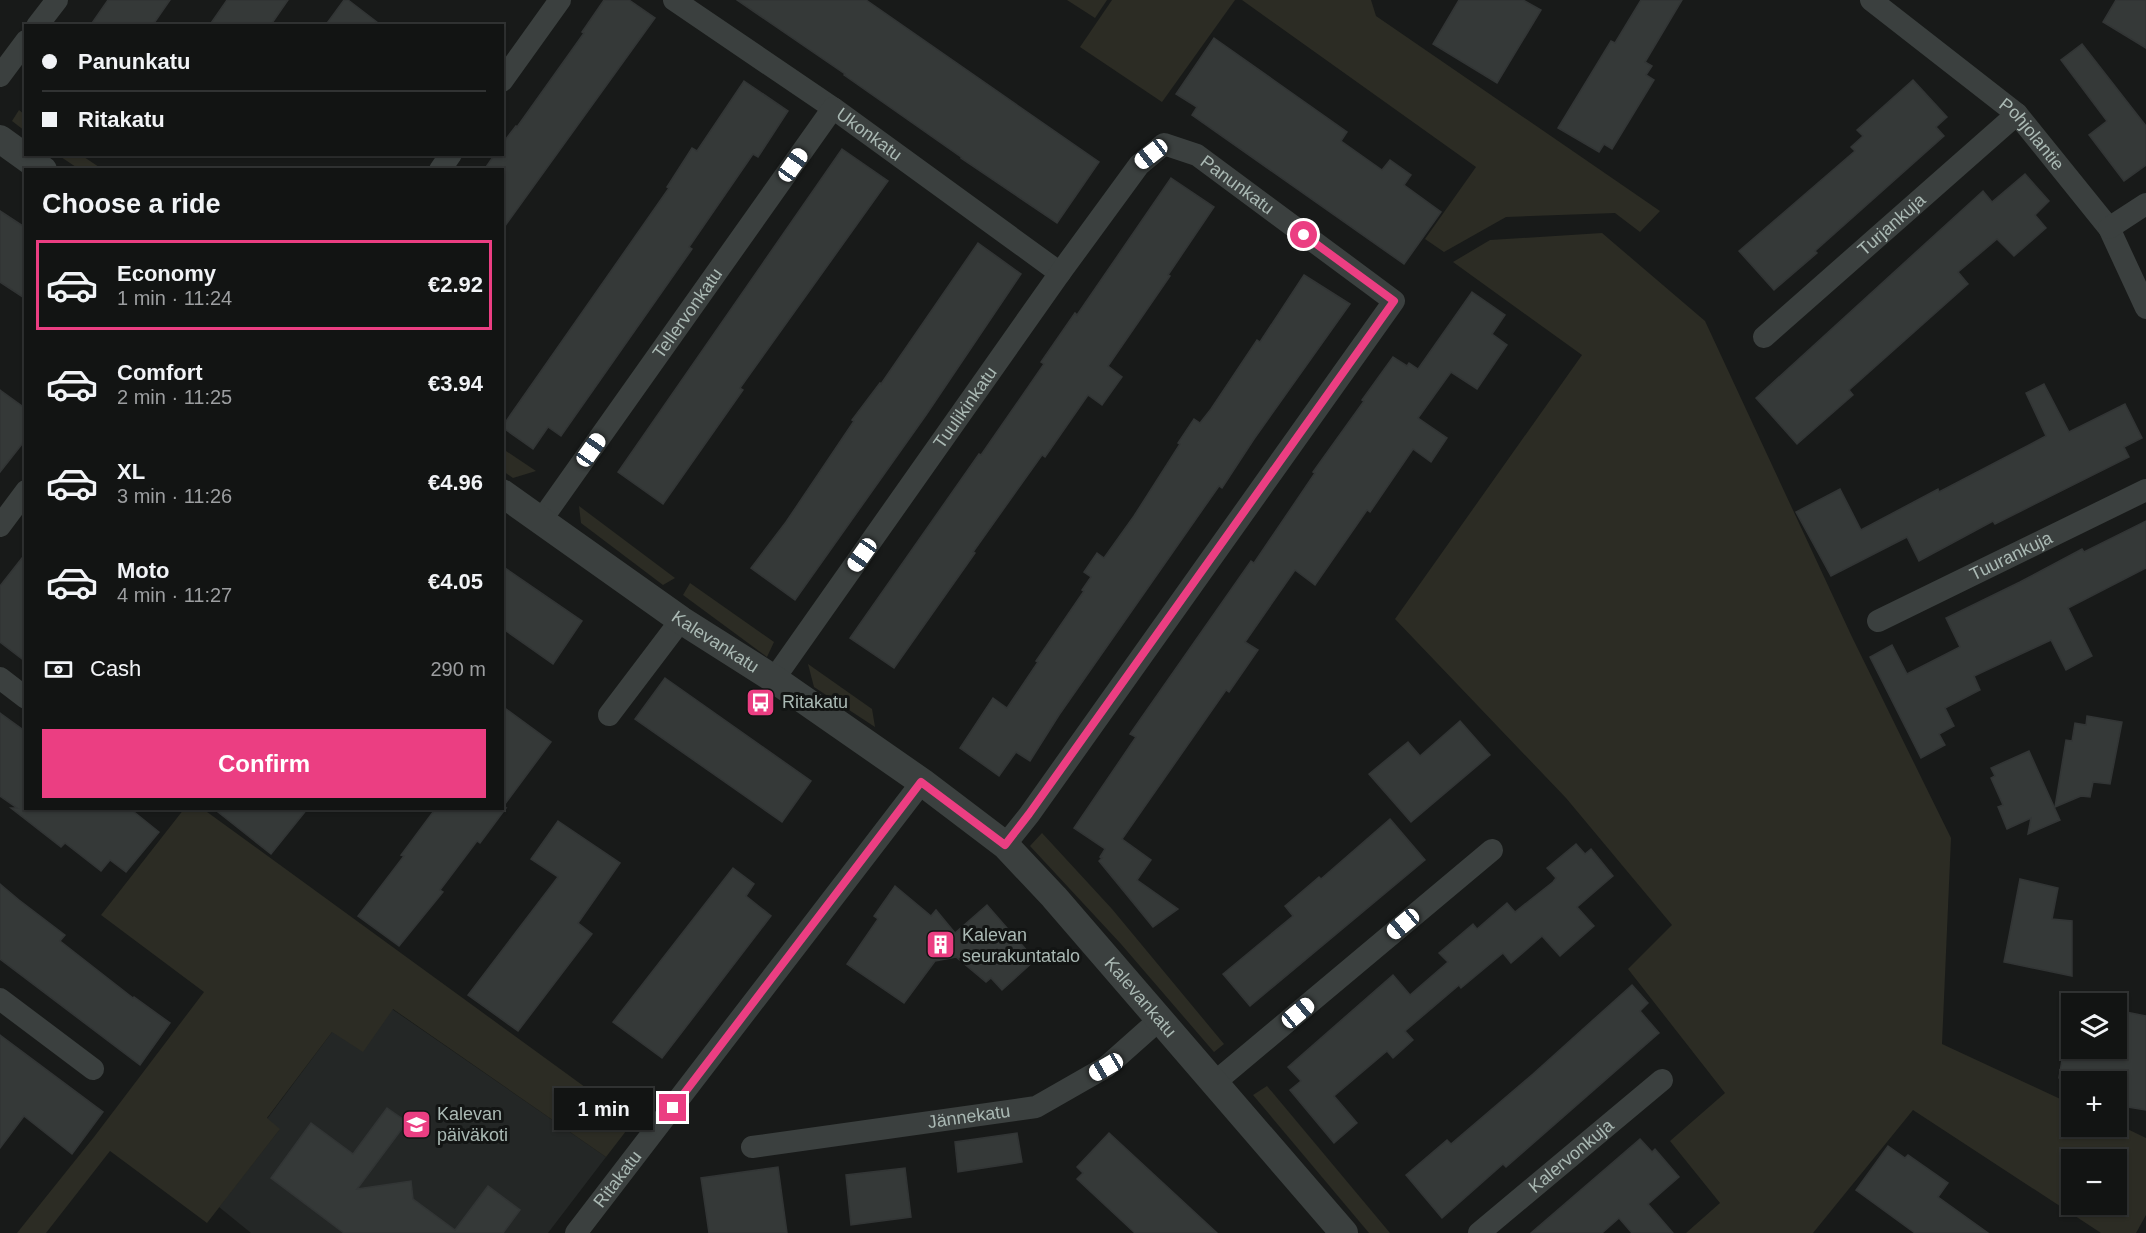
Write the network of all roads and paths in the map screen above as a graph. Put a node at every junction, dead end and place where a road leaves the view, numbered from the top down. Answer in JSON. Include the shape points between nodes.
{"nodes":[{"id":1,"x":57,"y":0,"type":"edge"},
{"id":2,"x":560,"y":0,"type":"edge"},
{"id":3,"x":674,"y":0,"type":"edge"},
{"id":4,"x":1871,"y":0,"type":"edge"},
{"id":5,"x":39,"y":24,"type":"edge"},
{"id":6,"x":24,"y":44,"type":"edge"},
{"id":7,"x":0,"y":76,"type":"edge"},
{"id":8,"x":504,"y":78,"type":"edge"},
{"id":9,"x":833,"y":108,"type":"junction"},
{"id":10,"x":2017,"y":114,"type":"junction"},
{"id":11,"x":0,"y":139,"type":"edge"},
{"id":12,"x":1164,"y":144,"type":"joint"},
{"id":13,"x":40,"y":168,"type":"edge"},
{"id":14,"x":2146,"y":204,"type":"edge"},
{"id":15,"x":2109,"y":228,"type":"junction"},
{"id":16,"x":1059,"y":273,"type":"junction"},
{"id":17,"x":2146,"y":308,"type":"edge"},
{"id":18,"x":1764,"y":337,"type":"dead end"},
{"id":19,"x":2146,"y":490,"type":"edge"},
{"id":20,"x":24,"y":494,"type":"edge"},
{"id":21,"x":504,"y":494,"type":"edge"},
{"id":22,"x":542,"y":519,"type":"junction"},
{"id":23,"x":0,"y":526,"type":"edge"},
{"id":24,"x":681,"y":620,"type":"junction"},
{"id":25,"x":1878,"y":621,"type":"dead end"},
{"id":26,"x":0,"y":678,"type":"edge"},
{"id":27,"x":774,"y":679,"type":"junction"},
{"id":28,"x":24,"y":696,"type":"edge"},
{"id":29,"x":609,"y":715,"type":"dead end"},
{"id":30,"x":921,"y":782,"type":"junction"},
{"id":31,"x":1005,"y":845,"type":"junction"},
{"id":32,"x":1492,"y":850,"type":"dead end"},
{"id":33,"x":0,"y":999,"type":"edge"},
{"id":34,"x":1160,"y":1019,"type":"junction"},
{"id":35,"x":93,"y":1069,"type":"dead end"},
{"id":36,"x":1662,"y":1080,"type":"dead end"},
{"id":37,"x":1214,"y":1083,"type":"junction"},
{"id":38,"x":752,"y":1147,"type":"dead end"},
{"id":39,"x":576,"y":1233,"type":"edge"},
{"id":40,"x":1344,"y":1233,"type":"edge"},
{"id":41,"x":1479,"y":1233,"type":"edge"}],
"edges":[{"from":1,"to":5,"type":"street"},
{"from":2,"to":8,"type":"street"},
{"from":3,"to":9,"type":"street","name":"Ukonkatu"},
{"from":4,"to":10,"type":"street","name":"Pohjolantie"},
{"from":6,"to":7,"type":"street"},
{"from":9,"to":16,"type":"street","name":"Ukonkatu"},
{"from":9,"to":22,"type":"street","name":"Tellervonkatu"},
{"from":10,"to":15,"type":"street","name":"Pohjolantie"},
{"from":10,"to":18,"type":"street","name":"Turjankuja"},
{"from":11,"to":13,"type":"street"},
{"from":12,"to":16,"type":"street","name":"Tuulikinkatu","via":[[1138,165]]},
{"from":12,"to":31,"type":"street","name":"Panunkatu","via":[[1197,155],[1394,301]]},
{"from":14,"to":15,"type":"street"},
{"from":15,"to":17,"type":"street","name":"Pohjolantie"},
{"from":16,"to":27,"type":"street","name":"Tuulikinkatu"},
{"from":19,"to":25,"type":"street","name":"Tuurankuja"},
{"from":20,"to":23,"type":"street"},
{"from":21,"to":22,"type":"street","name":"Kalevankatu"},
{"from":22,"to":24,"type":"street","name":"Kalevankatu"},
{"from":24,"to":27,"type":"street","name":"Kalevankatu"},
{"from":24,"to":29,"type":"street"},
{"from":26,"to":28,"type":"street"},
{"from":27,"to":30,"type":"street","name":"Kalevankatu"},
{"from":30,"to":31,"type":"street","name":"Kalevankatu"},
{"from":30,"to":39,"type":"street","name":"Ritakatu"},
{"from":31,"to":34,"type":"street","name":"Kalevankatu"},
{"from":32,"to":37,"type":"street"},
{"from":33,"to":35,"type":"street"},
{"from":34,"to":37,"type":"street","name":"Kalevankatu"},
{"from":34,"to":38,"type":"street","name":"Jännekatu","via":[[1106,1067],[1036,1107]]},
{"from":36,"to":41,"type":"street","name":"Kalervonkuja"},
{"from":37,"to":40,"type":"street","name":"Kalevankatu"}]}
